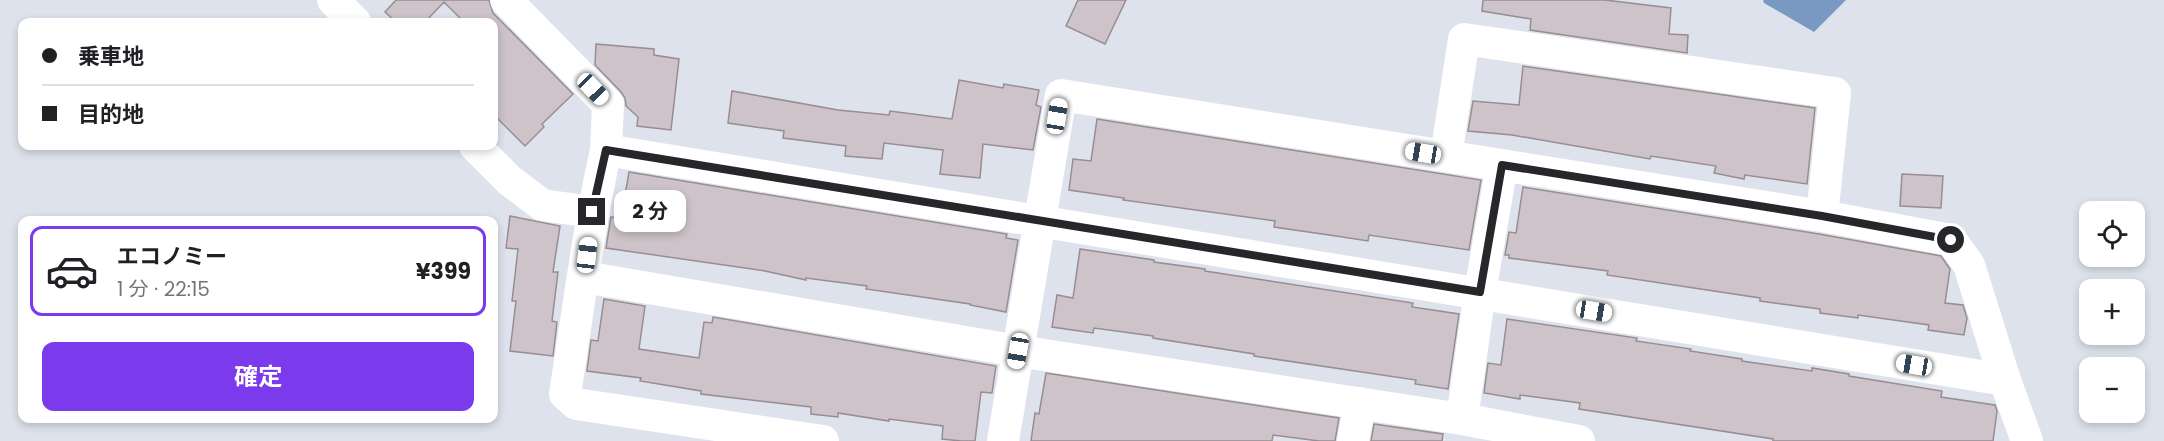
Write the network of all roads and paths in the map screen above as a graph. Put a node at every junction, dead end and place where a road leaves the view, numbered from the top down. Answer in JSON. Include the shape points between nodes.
{"nodes":[{"id":1,"x":333,"y":0,"type":"edge"},
{"id":2,"x":506,"y":0,"type":"edge"},
{"id":3,"x":351,"y":18,"type":"edge"},
{"id":4,"x":479,"y":150,"type":"edge"},
{"id":5,"x":606,"y":150,"type":"junction"},
{"id":6,"x":1446,"y":156,"type":"junction"},
{"id":7,"x":1502,"y":165,"type":"junction"},
{"id":8,"x":592,"y":212,"type":"junction"},
{"id":9,"x":1822,"y":216,"type":"junction"},
{"id":10,"x":1041,"y":221,"type":"junction"},
{"id":11,"x":584,"y":277,"type":"junction"},
{"id":12,"x":1480,"y":292,"type":"junction"},
{"id":13,"x":1018,"y":351,"type":"junction"},
{"id":14,"x":2006,"y":380,"type":"junction"},
{"id":15,"x":1360,"y":403,"type":"junction"},
{"id":16,"x":1462,"y":419,"type":"junction"},
{"id":17,"x":768,"y":437,"type":"edge"},
{"id":18,"x":823,"y":441,"type":"edge"},
{"id":19,"x":1003,"y":441,"type":"edge"},
{"id":20,"x":1353,"y":441,"type":"edge"},
{"id":21,"x":1580,"y":441,"type":"edge"},
{"id":22,"x":2027,"y":441,"type":"edge"}],
"edges":[{"from":1,"to":3,"type":"street"},
{"from":2,"to":5,"type":"street","via":[[608,104]]},
{"from":4,"to":8,"type":"street","via":[[542,206]]},
{"from":5,"to":8,"type":"street"},
{"from":5,"to":10,"type":"street"},
{"from":6,"to":7,"type":"street"},
{"from":6,"to":9,"type":"street","via":[[1464,39],[1835,93]]},
{"from":6,"to":10,"type":"street","via":[[1061,95]]},
{"from":7,"to":9,"type":"street"},
{"from":7,"to":12,"type":"street"},
{"from":8,"to":11,"type":"street"},
{"from":9,"to":14,"type":"street","via":[[1951,240],[1970,265]]},
{"from":10,"to":12,"type":"street"},
{"from":10,"to":13,"type":"street"},
{"from":11,"to":13,"type":"street"},
{"from":11,"to":17,"type":"street","via":[[565,394],[576,404]]},
{"from":12,"to":14,"type":"street"},
{"from":12,"to":16,"type":"street"},
{"from":13,"to":15,"type":"street"},
{"from":13,"to":19,"type":"street"},
{"from":14,"to":22,"type":"street"},
{"from":15,"to":16,"type":"street"},
{"from":15,"to":20,"type":"street"},
{"from":16,"to":21,"type":"street"},
{"from":17,"to":18,"type":"street"}]}
